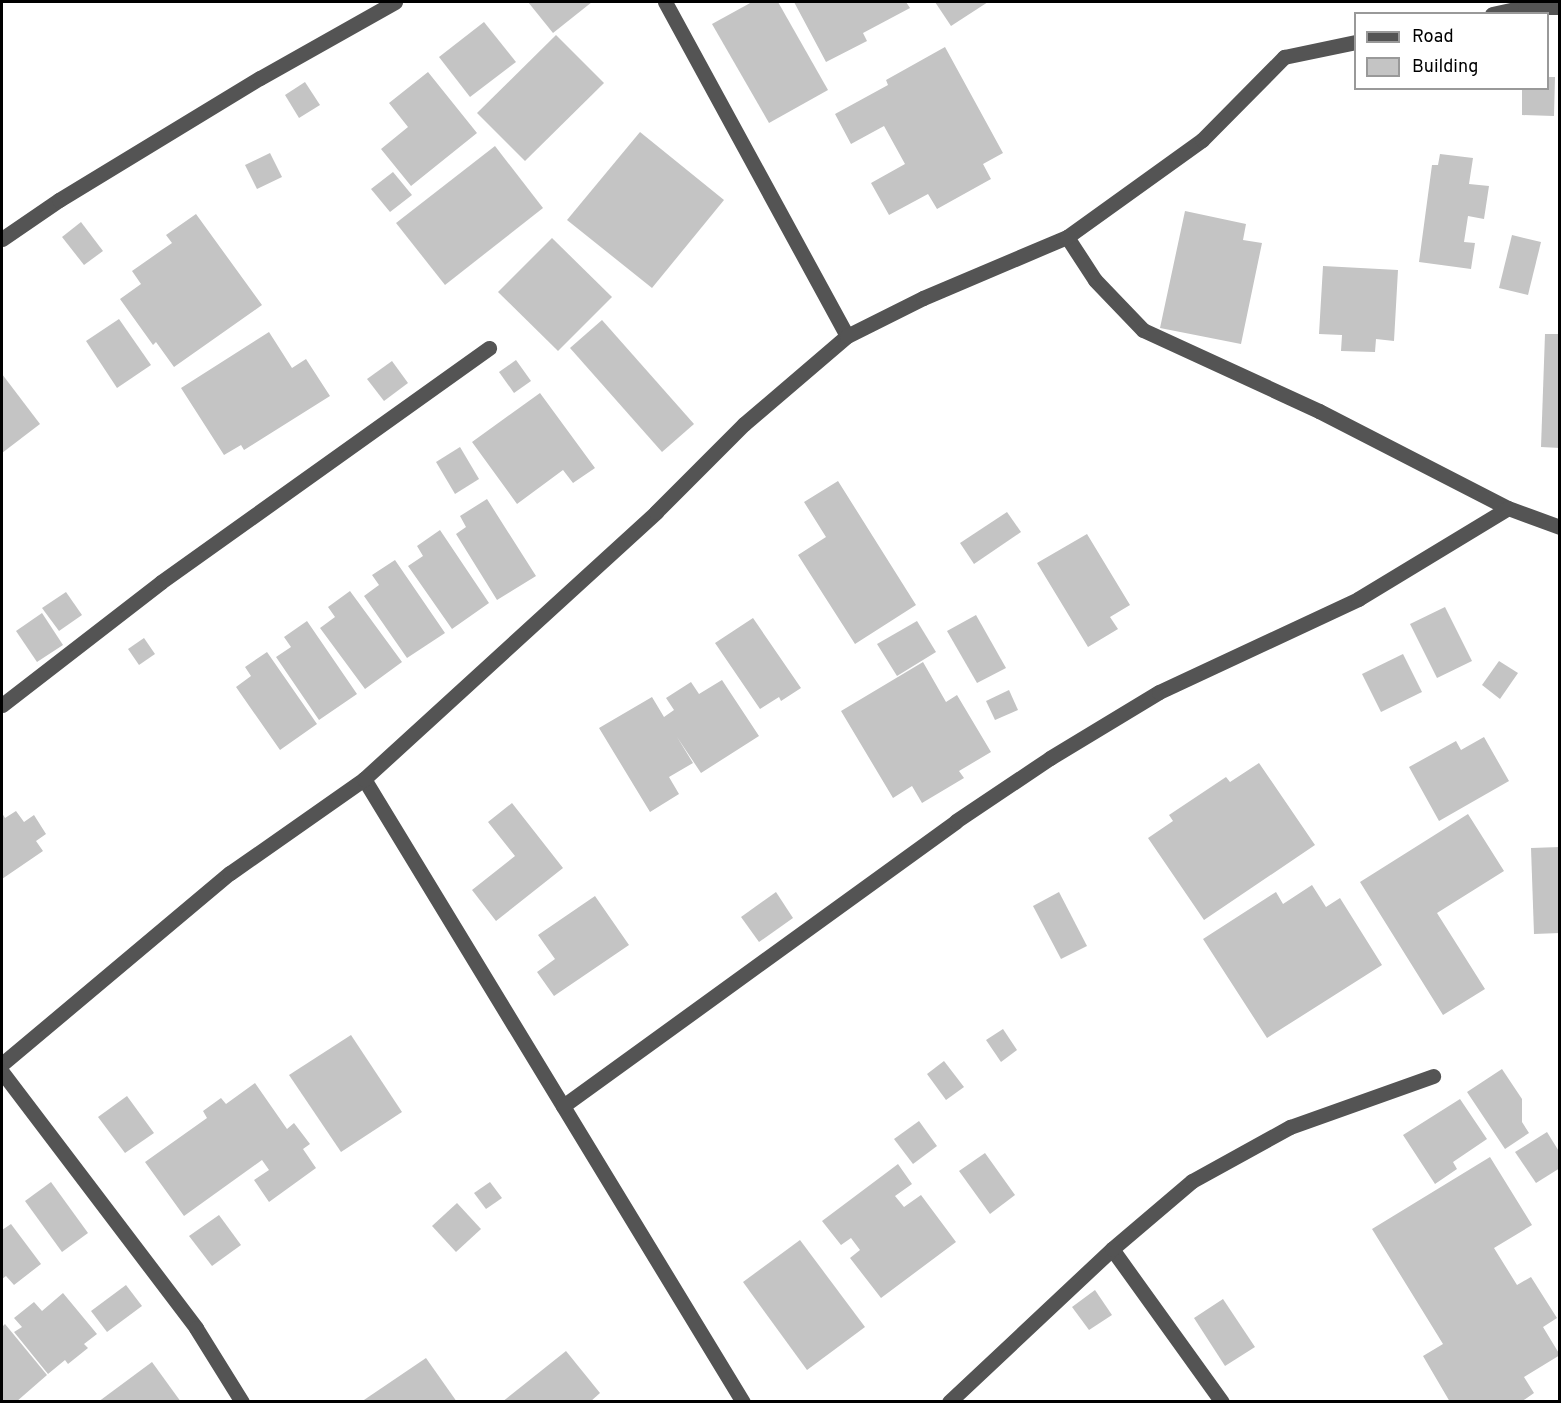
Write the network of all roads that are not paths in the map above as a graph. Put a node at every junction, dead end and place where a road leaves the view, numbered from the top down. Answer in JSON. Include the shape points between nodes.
{"nodes":[{"id":1,"x":396,"y":2,"type":"edge"},
{"id":2,"x":665,"y":2,"type":"edge"},
{"id":3,"x":1525,"y":4,"type":"edge"},
{"id":4,"x":1560,"y":7,"type":"edge"},
{"id":5,"x":1499,"y":12,"type":"edge"},
{"id":6,"x":1354,"y":42,"type":"edge"},
{"id":7,"x":1067,"y":237,"type":"junction"},
{"id":8,"x":2,"y":239,"type":"edge"},
{"id":9,"x":847,"y":336,"type":"junction"},
{"id":10,"x":489,"y":348,"type":"dead end"},
{"id":11,"x":1508,"y":508,"type":"junction"},
{"id":12,"x":1560,"y":528,"type":"edge"},
{"id":13,"x":2,"y":705,"type":"edge"},
{"id":14,"x":364,"y":779,"type":"junction"},
{"id":15,"x":2,"y":1064,"type":"edge"},
{"id":16,"x":2,"y":1072,"type":"edge"},
{"id":17,"x":1433,"y":1076,"type":"dead end"},
{"id":18,"x":563,"y":1106,"type":"junction"},
{"id":19,"x":1112,"y":1248,"type":"junction"},
{"id":20,"x":242,"y":1401,"type":"edge"},
{"id":21,"x":743,"y":1401,"type":"edge"},
{"id":22,"x":950,"y":1401,"type":"edge"},
{"id":23,"x":1222,"y":1401,"type":"edge"}],
"edges":[{"from":1,"to":8,"type":"street","via":[[260,78]]},
{"from":2,"to":9,"type":"street"},
{"from":3,"to":4,"type":"street"},
{"from":3,"to":5,"type":"street"},
{"from":6,"to":7,"type":"street","via":[[1284,57],[1202,140]]},
{"from":7,"to":9,"type":"street","via":[[923,298]]},
{"from":7,"to":11,"type":"street","via":[[1095,280],[1143,330],[1319,411]]},
{"from":9,"to":14,"type":"street","via":[[744,424],[656,512]]},
{"from":10,"to":13,"type":"street","via":[[161,582]]},
{"from":11,"to":12,"type":"street"},
{"from":11,"to":18,"type":"street","via":[[1358,599],[1159,692],[1050,758],[956,821]]},
{"from":14,"to":15,"type":"street","via":[[230,873]]},
{"from":14,"to":18,"type":"street"},
{"from":16,"to":20,"type":"street","via":[[196,1328]]},
{"from":17,"to":19,"type":"street","via":[[1290,1127],[1192,1181]]},
{"from":18,"to":21,"type":"street"},
{"from":19,"to":22,"type":"street"},
{"from":19,"to":23,"type":"street"}]}
